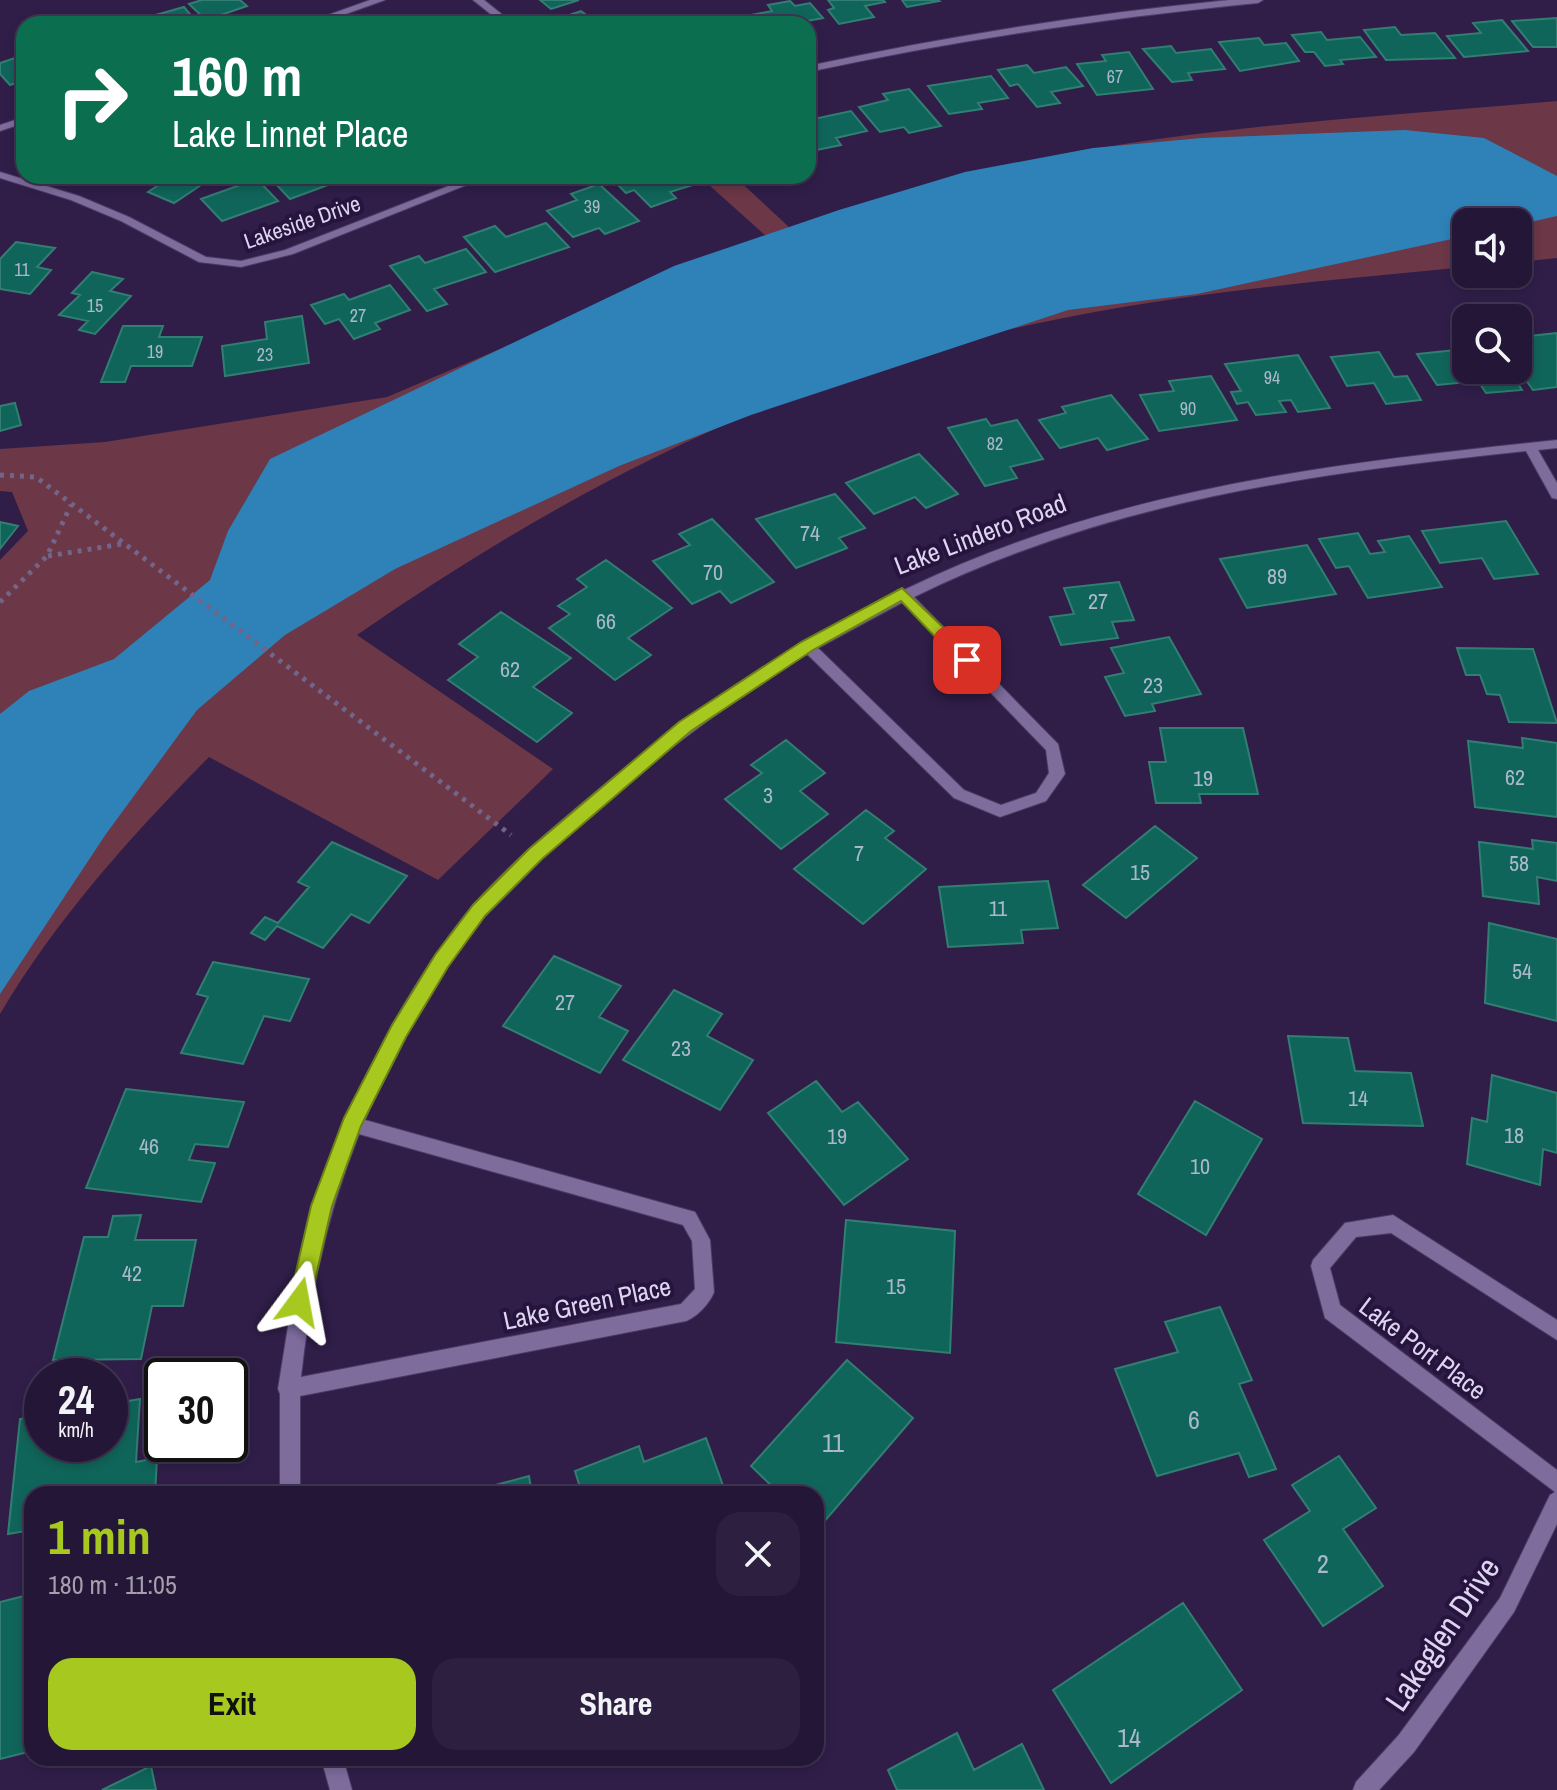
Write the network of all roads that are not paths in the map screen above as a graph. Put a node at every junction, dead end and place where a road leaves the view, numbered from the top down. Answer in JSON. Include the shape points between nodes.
{"nodes":[{"id":1,"x":380,"y":0,"type":"edge"},
{"id":2,"x":478,"y":0,"type":"edge"},
{"id":3,"x":1258,"y":0,"type":"edge"},
{"id":4,"x":1224,"y":2,"type":"edge"},
{"id":5,"x":332,"y":16,"type":"edge"},
{"id":6,"x":499,"y":16,"type":"edge"},
{"id":7,"x":816,"y":67,"type":"edge"},
{"id":8,"x":26,"y":184,"type":"edge"},
{"id":9,"x":463,"y":184,"type":"edge"},
{"id":10,"x":1557,"y":444,"type":"edge"},
{"id":11,"x":1530,"y":447,"type":"junction"},
{"id":12,"x":1557,"y":495,"type":"edge"},
{"id":13,"x":902,"y":593,"type":"junction"},
{"id":14,"x":807,"y":646,"type":"junction"},
{"id":15,"x":351,"y":1124,"type":"junction"},
{"id":16,"x":1557,"y":1331,"type":"edge"},
{"id":17,"x":288,"y":1389,"type":"junction"},
{"id":18,"x":1557,"y":1483,"type":"edge"},
{"id":19,"x":290,"y":1486,"type":"edge"},
{"id":20,"x":1557,"y":1502,"type":"edge"},
{"id":21,"x":334,"y":1766,"type":"edge"},
{"id":22,"x":341,"y":1790,"type":"edge"},
{"id":23,"x":1364,"y":1790,"type":"edge"}],
"edges":[{"from":1,"to":5,"type":"street"},
{"from":2,"to":6,"type":"street"},
{"from":3,"to":4,"type":"street"},
{"from":4,"to":7,"type":"street","via":[[1023,26]]},
{"from":8,"to":9,"type":"street","name":"Lakeside Drive","via":[[113,214],[203,260],[241,264],[289,252]]},
{"from":10,"to":11,"type":"street","name":"Lake Lindero Road"},
{"from":11,"to":12,"type":"street"},
{"from":11,"to":13,"type":"street","name":"Lake Lindero Road","via":[[1355,466],[1164,501],[1075,527]]},
{"from":13,"to":14,"type":"street","name":"Lake Lindero Road"},
{"from":13,"to":14,"type":"street","via":[[1053,748],[1057,774],[1041,797],[1000,811],[959,794]]},
{"from":14,"to":15,"type":"street","name":"Lake Lindero Road","via":[[685,727],[536,854],[479,910],[399,1031]]},
{"from":15,"to":17,"type":"street","name":"Lake Lindero Road","via":[[321,1206],[299,1302]]},
{"from":15,"to":17,"type":"street","name":"Lake Green Place","via":[[689,1218],[701,1240],[705,1292],[686,1312]]},
{"from":16,"to":18,"type":"street","name":"Lake Port Place","via":[[1393,1224],[1351,1229],[1320,1266],[1332,1311]]},
{"from":17,"to":19,"type":"street","name":"Lake Lindero Road"},
{"from":20,"to":23,"type":"street","name":"Lakeglen Drive","via":[[1507,1605],[1406,1744]]},
{"from":21,"to":22,"type":"street"}]}
